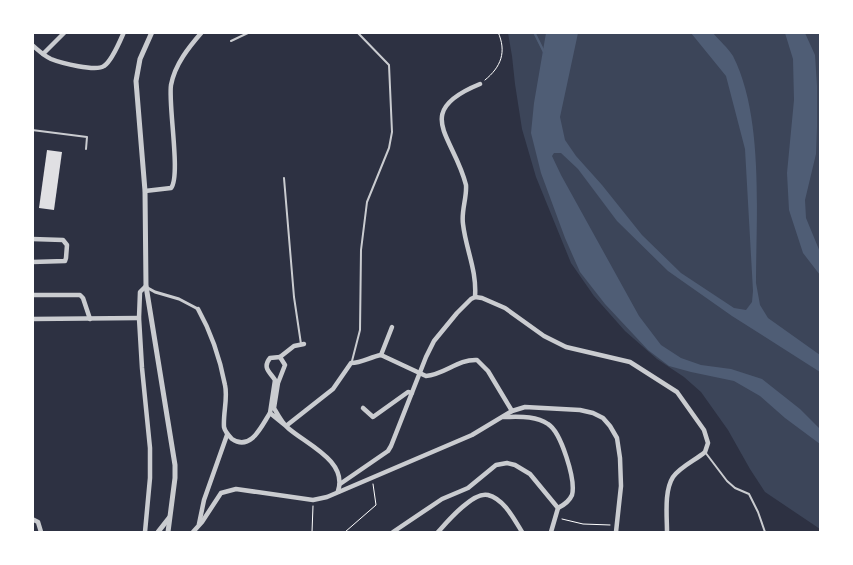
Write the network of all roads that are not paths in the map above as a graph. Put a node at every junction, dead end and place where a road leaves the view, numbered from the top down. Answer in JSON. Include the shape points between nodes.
{"nodes":[{"id":1,"x":65,"y":32,"type":"edge"},
{"id":2,"x":124,"y":32,"type":"edge"},
{"id":3,"x":152,"y":32,"type":"edge"},
{"id":4,"x":202,"y":32,"type":"edge"},
{"id":5,"x":250,"y":32,"type":"edge"},
{"id":6,"x":357,"y":32,"type":"edge"},
{"id":7,"x":231,"y":41,"type":"dead end"},
{"id":8,"x":32,"y":45,"type":"edge"},
{"id":9,"x":43,"y":54,"type":"junction"},
{"id":10,"x":480,"y":84,"type":"road end"},
{"id":11,"x":32,"y":130,"type":"edge"},
{"id":12,"x":86,"y":149,"type":"dead end"},
{"id":13,"x":284,"y":178,"type":"dead end"},
{"id":14,"x":145,"y":191,"type":"junction"},
{"id":15,"x":32,"y":239,"type":"edge"},
{"id":16,"x":32,"y":262,"type":"edge"},
{"id":17,"x":146,"y":286,"type":"junction"},
{"id":18,"x":32,"y":295,"type":"edge"},
{"id":19,"x":475,"y":297,"type":"junction"},
{"id":20,"x":198,"y":309,"type":"joint"},
{"id":21,"x":139,"y":318,"type":"junction"},
{"id":22,"x":90,"y":319,"type":"junction"},
{"id":23,"x":32,"y":320,"type":"edge"},
{"id":24,"x":392,"y":327,"type":"dead end"},
{"id":25,"x":303,"y":345,"type":"joint"},
{"id":26,"x":381,"y":355,"type":"junction"},
{"id":27,"x":280,"y":358,"type":"junction"},
{"id":28,"x":351,"y":363,"type":"junction"},
{"id":29,"x":420,"y":375,"type":"junction"},
{"id":30,"x":412,"y":392,"type":"junction"},
{"id":31,"x":362,"y":408,"type":"dead end"},
{"id":32,"x":512,"y":411,"type":"junction"},
{"id":33,"x":270,"y":413,"type":"junction"},
{"id":34,"x":502,"y":417,"type":"junction"},
{"id":35,"x":286,"y":426,"type":"junction"},
{"id":36,"x":227,"y":435,"type":"junction"},
{"id":37,"x":705,"y":452,"type":"junction"},
{"id":38,"x":340,"y":484,"type":"junction"},
{"id":39,"x":338,"y":491,"type":"junction"},
{"id":40,"x":558,"y":508,"type":"junction"},
{"id":41,"x":169,"y":517,"type":"junction"},
{"id":42,"x":32,"y":519,"type":"edge"},
{"id":43,"x":199,"y":526,"type":"junction"},
{"id":44,"x":41,"y":532,"type":"edge"},
{"id":45,"x":145,"y":532,"type":"edge"},
{"id":46,"x":158,"y":532,"type":"edge"},
{"id":47,"x":168,"y":532,"type":"edge"},
{"id":48,"x":193,"y":532,"type":"edge"},
{"id":49,"x":393,"y":532,"type":"edge"},
{"id":50,"x":438,"y":532,"type":"edge"},
{"id":51,"x":522,"y":532,"type":"edge"},
{"id":52,"x":551,"y":532,"type":"edge"},
{"id":53,"x":616,"y":532,"type":"edge"},
{"id":54,"x":667,"y":532,"type":"edge"},
{"id":55,"x":765,"y":532,"type":"edge"}],
"edges":[{"from":1,"to":9,"type":"street"},
{"from":2,"to":9,"type":"street","via":[[104,67],[59,62]]},
{"from":3,"to":14,"type":"street","via":[[140,59],[136,81]]},
{"from":4,"to":14,"type":"street","via":[[189,47],[172,84],[174,184],[171,188]]},
{"from":5,"to":7,"type":"lane"},
{"from":6,"to":28,"type":"lane","via":[[389,65],[392,132],[389,148],[367,202],[361,250],[360,330]]},
{"from":8,"to":9,"type":"street"},
{"from":10,"to":19,"type":"street","via":[[451,99],[445,105],[441,118],[464,178],[466,194],[462,222],[474,272]]},
{"from":11,"to":12,"type":"lane","via":[[87,136]]},
{"from":13,"to":25,"type":"lane","via":[[294,297]]},
{"from":14,"to":17,"type":"street"},
{"from":15,"to":16,"type":"street","via":[[62,240],[67,245],[65,261]]},
{"from":17,"to":20,"type":"street"},
{"from":17,"to":21,"type":"street","via":[[140,292]]},
{"from":17,"to":41,"type":"street","via":[[175,465]]},
{"from":18,"to":22,"type":"street","via":[[80,295]]},
{"from":19,"to":29,"type":"street","via":[[434,341]]},
{"from":19,"to":37,"type":"street","via":[[506,308],[544,336],[566,347],[630,362],[677,392],[704,430],[708,443]]},
{"from":20,"to":36,"type":"street","via":[[222,369],[226,388],[224,429]]},
{"from":21,"to":22,"type":"street"},
{"from":21,"to":45,"type":"street","via":[[150,448]]},
{"from":22,"to":23,"type":"street"},
{"from":24,"to":26,"type":"street"},
{"from":25,"to":27,"type":"street","via":[[294,346]]},
{"from":26,"to":28,"type":"street"},
{"from":26,"to":29,"type":"street"},
{"from":27,"to":33,"type":"street","via":[[270,358],[266,365],[275,380]]},
{"from":27,"to":35,"type":"street","via":[[285,365],[274,408]]},
{"from":28,"to":35,"type":"street","via":[[333,389]]},
{"from":29,"to":30,"type":"street"},
{"from":29,"to":32,"type":"street","via":[[430,376],[464,361],[477,360],[488,371]]},
{"from":30,"to":31,"type":"street","via":[[372,417]]},
{"from":30,"to":38,"type":"street","via":[[388,451]]},
{"from":32,"to":34,"type":"street"},
{"from":32,"to":53,"type":"street","via":[[525,407],[580,410],[594,413],[607,421],[616,438],[620,458],[621,486]]},
{"from":33,"to":35,"type":"street"},
{"from":33,"to":36,"type":"street","via":[[256,436],[247,442],[237,442]]},
{"from":34,"to":39,"type":"street","via":[[472,435]]},
{"from":34,"to":40,"type":"street","via":[[542,420],[558,434],[572,480],[572,496]]},
{"from":35,"to":38,"type":"street","via":[[332,461]]},
{"from":36,"to":43,"type":"street","via":[[204,500]]},
{"from":37,"to":54,"type":"street","via":[[673,478],[668,490]]},
{"from":37,"to":55,"type":"lane","via":[[727,481],[749,494]]},
{"from":38,"to":39,"type":"street"},
{"from":39,"to":43,"type":"street","via":[[313,500],[230,490],[221,494]]},
{"from":40,"to":49,"type":"street","via":[[530,474],[506,463],[496,465],[468,488],[442,499]]},
{"from":40,"to":52,"type":"street"},
{"from":41,"to":46,"type":"street"},
{"from":41,"to":47,"type":"street"},
{"from":42,"to":44,"type":"street","via":[[38,522]]},
{"from":43,"to":48,"type":"street"},
{"from":50,"to":51,"type":"street","via":[[454,514],[485,494],[505,507]]}]}
